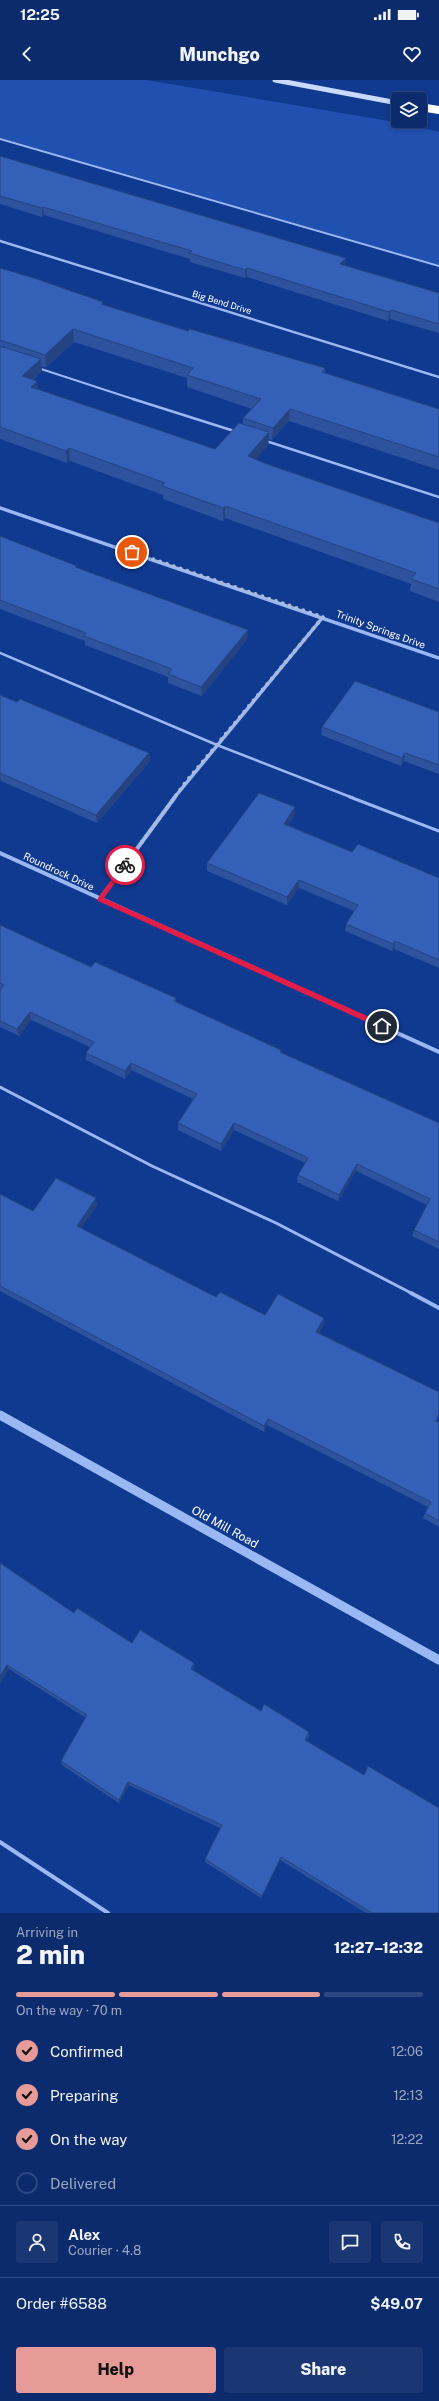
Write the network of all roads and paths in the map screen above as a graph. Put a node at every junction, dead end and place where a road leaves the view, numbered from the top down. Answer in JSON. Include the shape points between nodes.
{"nodes":[{"id":1,"x":275,"y":80,"type":"edge"},
{"id":2,"x":391,"y":102,"type":"edge"},
{"id":3,"x":427,"y":108,"type":"edge"},
{"id":4,"x":439,"y":111,"type":"edge"},
{"id":5,"x":0,"y":139,"type":"edge"},
{"id":6,"x":0,"y":241,"type":"edge"},
{"id":7,"x":439,"y":266,"type":"edge"},
{"id":8,"x":30,"y":365,"type":"edge"},
{"id":9,"x":439,"y":377,"type":"edge"},
{"id":10,"x":235,"y":431,"type":"edge"},
{"id":11,"x":265,"y":441,"type":"edge"},
{"id":12,"x":439,"y":497,"type":"edge"},
{"id":13,"x":0,"y":508,"type":"edge"},
{"id":14,"x":323,"y":617,"type":"junction"},
{"id":15,"x":0,"y":653,"type":"edge"},
{"id":16,"x":439,"y":658,"type":"edge"},
{"id":17,"x":217,"y":745,"type":"junction"},
{"id":18,"x":439,"y":831,"type":"edge"},
{"id":19,"x":0,"y":853,"type":"edge"},
{"id":20,"x":100,"y":899,"type":"junction"},
{"id":21,"x":439,"y":1052,"type":"edge"},
{"id":22,"x":0,"y":1087,"type":"edge"},
{"id":23,"x":439,"y":1308,"type":"edge"},
{"id":24,"x":0,"y":1415,"type":"edge"},
{"id":25,"x":439,"y":1660,"type":"edge"},
{"id":26,"x":0,"y":1842,"type":"edge"},
{"id":27,"x":108,"y":1913,"type":"edge"}],
"edges":[{"from":1,"to":2,"type":"main road"},
{"from":3,"to":4,"type":"highway"},
{"from":5,"to":7,"type":"lane"},
{"from":6,"to":9,"type":"street","name":"Big Bend Drive"},
{"from":8,"to":10,"type":"lane"},
{"from":11,"to":12,"type":"lane"},
{"from":13,"to":14,"type":"street","name":"Trinity Springs Drive"},
{"from":14,"to":16,"type":"street","name":"Trinity Springs Drive"},
{"from":14,"to":17,"type":"street"},
{"from":15,"to":17,"type":"lane"},
{"from":17,"to":18,"type":"lane"},
{"from":17,"to":20,"type":"street","via":[[185,783]]},
{"from":19,"to":20,"type":"street","name":"Roundrock Drive"},
{"from":20,"to":21,"type":"street","name":"Roundrock Drive"},
{"from":22,"to":23,"type":"lane","via":[[152,1166],[276,1223]]},
{"from":24,"to":25,"type":"street","name":"Old Mill Road"},
{"from":26,"to":27,"type":"lane"}]}
